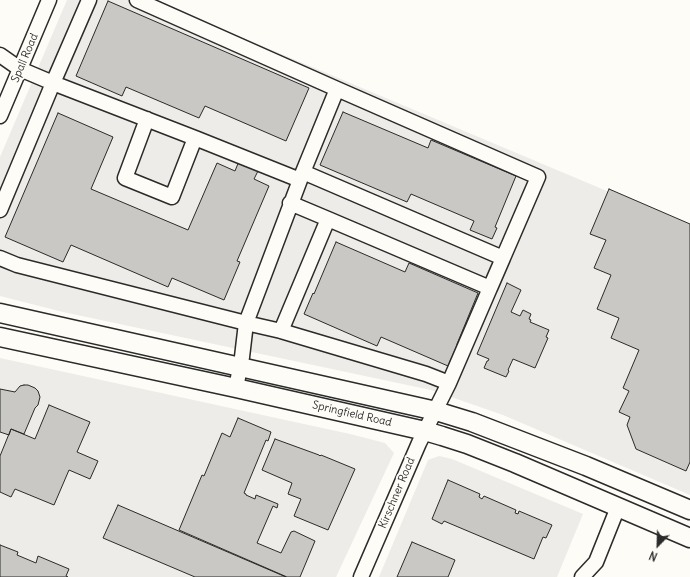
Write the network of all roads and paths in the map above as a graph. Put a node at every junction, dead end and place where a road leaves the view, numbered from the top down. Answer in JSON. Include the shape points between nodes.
{"nodes":[{"id":1,"x":49,"y":0,"type":"edge"},
{"id":2,"x":89,"y":0,"type":"edge"},
{"id":3,"x":137,"y":0,"type":"edge"},
{"id":4,"x":0,"y":55,"type":"edge"},
{"id":5,"x":20,"y":69,"type":"junction"},
{"id":6,"x":53,"y":83,"type":"junction"},
{"id":7,"x":337,"y":89,"type":"junction"},
{"id":8,"x":0,"y":116,"type":"edge"},
{"id":9,"x":147,"y":119,"type":"junction"},
{"id":10,"x":195,"y":138,"type":"junction"},
{"id":11,"x":301,"y":176,"type":"junction"},
{"id":12,"x":290,"y":203,"type":"junction"},
{"id":13,"x":0,"y":210,"type":"edge"},
{"id":14,"x":328,"y":219,"type":"junction"},
{"id":15,"x":0,"y":258,"type":"edge"},
{"id":16,"x":503,"y":258,"type":"junction"},
{"id":17,"x":490,"y":288,"type":"junction"},
{"id":18,"x":0,"y":313,"type":"edge"},
{"id":19,"x":246,"y":323,"type":"junction"},
{"id":20,"x":281,"y":331,"type":"junction"},
{"id":21,"x":0,"y":337,"type":"edge"},
{"id":22,"x":240,"y":366,"type":"junction"},
{"id":23,"x":449,"y":383,"type":"junction"},
{"id":24,"x":236,"y":388,"type":"junction"},
{"id":25,"x":436,"y":411,"type":"junction"},
{"id":26,"x":425,"y":431,"type":"junction"},
{"id":27,"x":618,"y":507,"type":"junction"},
{"id":28,"x":690,"y":510,"type":"edge"},
{"id":29,"x":690,"y":538,"type":"edge"},
{"id":30,"x":361,"y":577,"type":"edge"},
{"id":31,"x":582,"y":577,"type":"edge"}],
"edges":[{"from":1,"to":5,"type":"street","name":"Spall Road"},
{"from":2,"to":6,"type":"street"},
{"from":3,"to":7,"type":"street"},
{"from":4,"to":5,"type":"street"},
{"from":5,"to":6,"type":"street"},
{"from":5,"to":8,"type":"street","name":"Spall Road"},
{"from":6,"to":9,"type":"street"},
{"from":6,"to":13,"type":"street"},
{"from":7,"to":11,"type":"street"},
{"from":7,"to":16,"type":"street","name":"Kirschner Road","via":[[538,177]]},
{"from":9,"to":10,"type":"street"},
{"from":9,"to":10,"type":"street","via":[[125,178],[172,197]]},
{"from":10,"to":11,"type":"street"},
{"from":11,"to":12,"type":"street"},
{"from":11,"to":16,"type":"street"},
{"from":12,"to":14,"type":"street"},
{"from":12,"to":19,"type":"street"},
{"from":14,"to":17,"type":"street"},
{"from":14,"to":20,"type":"street"},
{"from":15,"to":19,"type":"street","via":[[17,265]]},
{"from":16,"to":17,"type":"street","name":"Kirschner Road"},
{"from":17,"to":23,"type":"street","name":"Kirschner Road"},
{"from":18,"to":22,"type":"main road","name":"Springfield Road"},
{"from":19,"to":20,"type":"street"},
{"from":19,"to":22,"type":"street"},
{"from":20,"to":23,"type":"street"},
{"from":21,"to":24,"type":"main road","name":"Springfield Road"},
{"from":22,"to":24,"type":"street"},
{"from":22,"to":25,"type":"main road","name":"Springfield Road"},
{"from":23,"to":25,"type":"street","name":"Kirschner Road"},
{"from":24,"to":26,"type":"main road","name":"Springfield Road"},
{"from":25,"to":26,"type":"street","name":"Kirschner Road"},
{"from":25,"to":28,"type":"main road","name":"Springfield Road","via":[[472,422],[586,466]]},
{"from":26,"to":27,"type":"main road","name":"Springfield Road","via":[[467,444]]},
{"from":26,"to":30,"type":"street","name":"Kirschner Road"},
{"from":27,"to":29,"type":"main road","name":"Springfield Road"},
{"from":27,"to":31,"type":"street","via":[[596,562]]}]}
